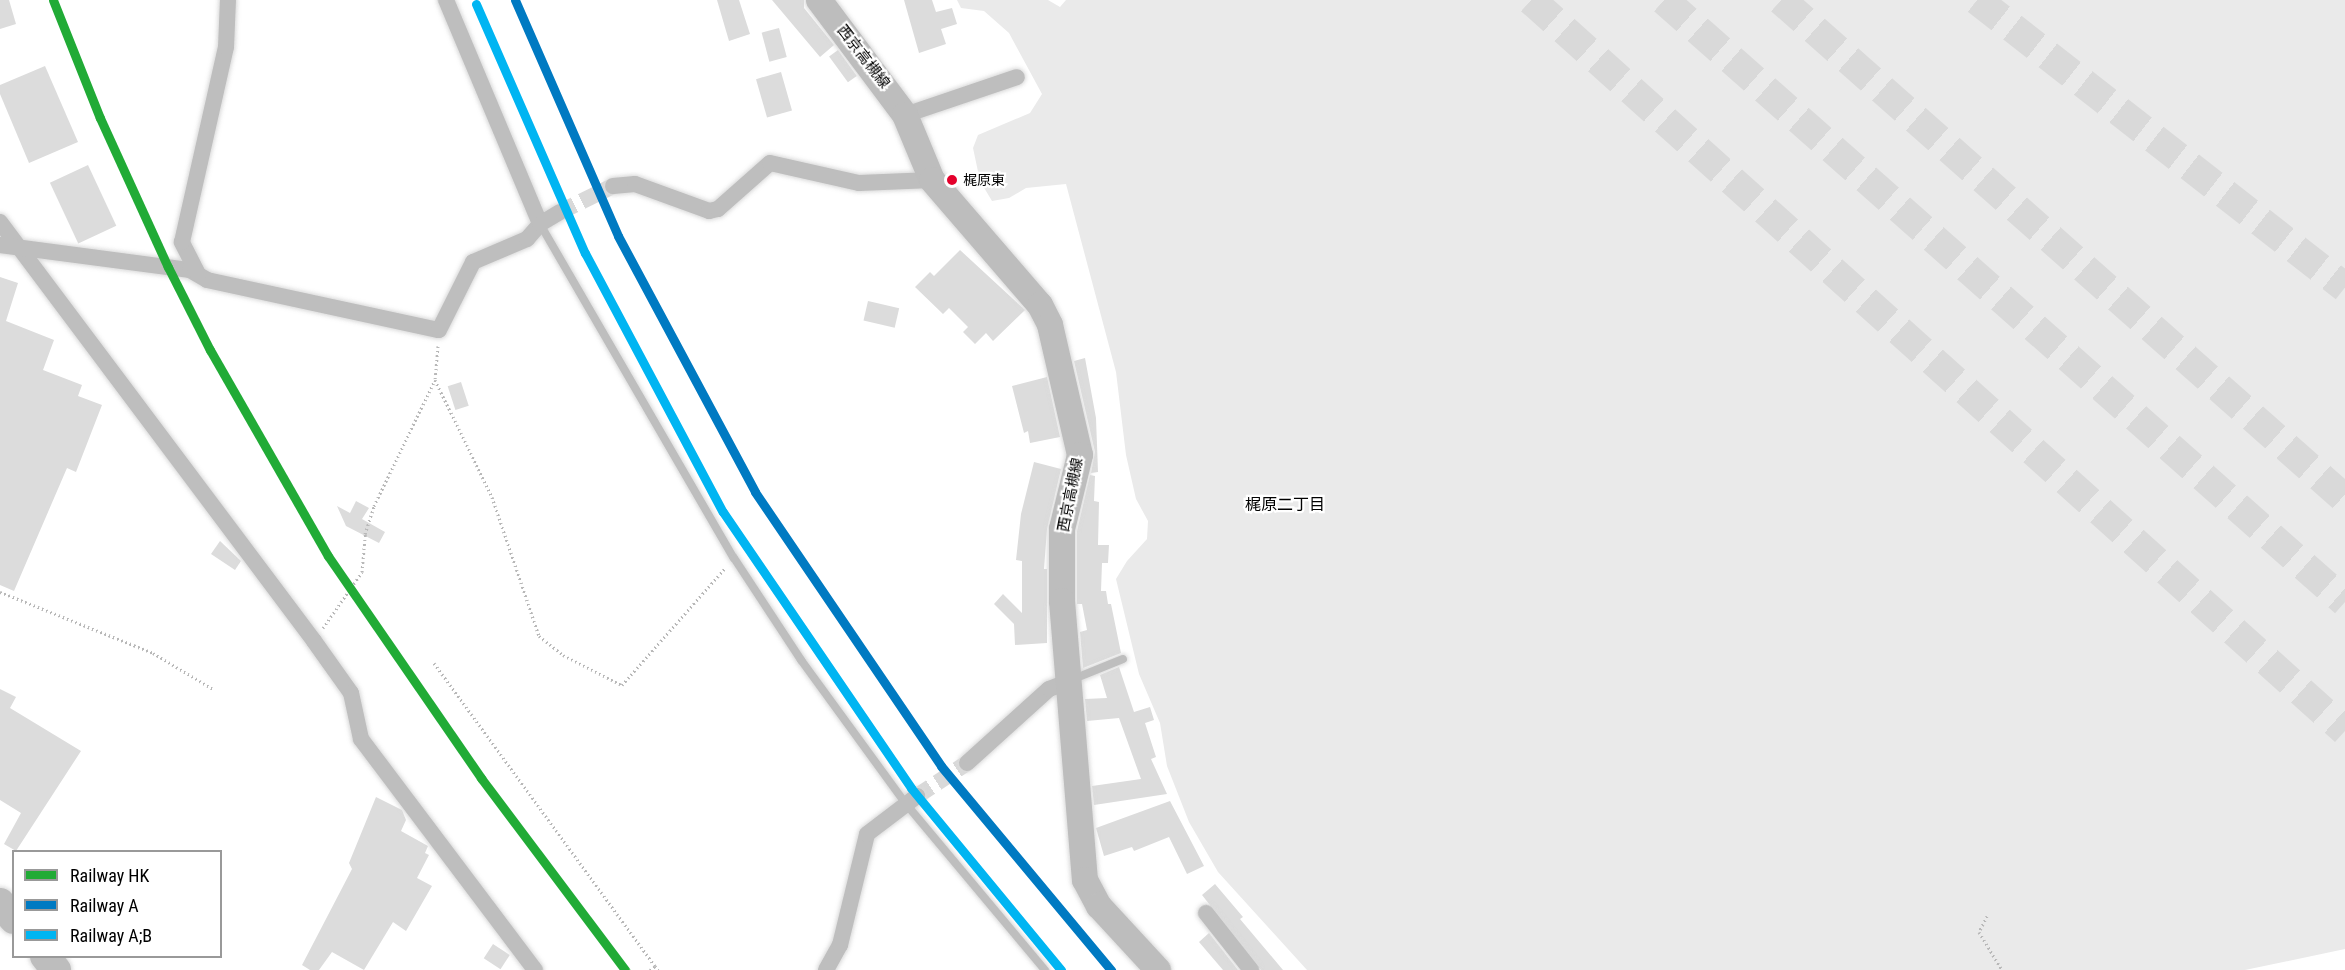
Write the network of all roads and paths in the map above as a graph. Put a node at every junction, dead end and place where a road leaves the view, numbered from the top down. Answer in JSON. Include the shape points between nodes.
{"nodes":[{"id":1,"x":228,"y":0,"type":"edge"},
{"id":2,"x":446,"y":0,"type":"edge"},
{"id":3,"x":819,"y":0,"type":"edge"},
{"id":4,"x":1017,"y":78,"type":"dead end"},
{"id":5,"x":905,"y":115,"type":"junction"},
{"id":6,"x":932,"y":180,"type":"junction"},
{"id":7,"x":613,"y":186,"type":"tunnel mouth"},
{"id":8,"x":560,"y":212,"type":"tunnel mouth"},
{"id":9,"x":0,"y":222,"type":"edge"},
{"id":10,"x":540,"y":224,"type":"junction"},
{"id":11,"x":0,"y":245,"type":"edge"},
{"id":12,"x":20,"y":248,"type":"junction"},
{"id":13,"x":198,"y":274,"type":"junction"},
{"id":14,"x":440,"y":330,"type":"junction"},
{"id":15,"x":435,"y":380,"type":"junction"},
{"id":16,"x":734,"y":558,"type":"junction"},
{"id":17,"x":0,"y":592,"type":"edge"},
{"id":18,"x":318,"y":636,"type":"dead end"},
{"id":19,"x":1123,"y":659,"type":"dead end"},
{"id":20,"x":434,"y":663,"type":"dead end"},
{"id":21,"x":1067,"y":682,"type":"junction"},
{"id":22,"x":213,"y":689,"type":"dead end"},
{"id":23,"x":967,"y":763,"type":"tunnel mouth"},
{"id":24,"x":911,"y":800,"type":"junction"},
{"id":25,"x":0,"y":903,"type":"edge"},
{"id":26,"x":1206,"y":913,"type":"dead end"},
{"id":27,"x":1988,"y":916,"type":"dead end"},
{"id":28,"x":12,"y":917,"type":"edge"},
{"id":29,"x":46,"y":958,"type":"edge"},
{"id":30,"x":656,"y":968,"type":"edge"},
{"id":31,"x":56,"y":970,"type":"edge"},
{"id":32,"x":535,"y":970,"type":"edge"},
{"id":33,"x":651,"y":970,"type":"edge"},
{"id":34,"x":826,"y":970,"type":"edge"},
{"id":35,"x":1045,"y":970,"type":"edge"},
{"id":36,"x":1158,"y":970,"type":"edge"},
{"id":37,"x":1251,"y":970,"type":"edge"},
{"id":38,"x":2002,"y":970,"type":"edge"}],
"edges":[{"from":1,"to":13,"type":"street","via":[[226,47],[182,242]]},
{"from":2,"to":10,"type":"street"},
{"from":3,"to":5,"type":"main road","name":"西京高槻線"},
{"from":4,"to":5,"type":"street"},
{"from":5,"to":6,"type":"main road","name":"西京高槻線"},
{"from":6,"to":7,"type":"street","via":[[859,183],[770,163],[718,209],[710,211],[635,184]]},
{"from":6,"to":21,"type":"main road","name":"西京高槻線","via":[[1040,305],[1060,357],[1080,455],[1062,529]]},
{"from":8,"to":10,"type":"street"},
{"from":9,"to":12,"type":"street"},
{"from":10,"to":14,"type":"street","via":[[527,239],[473,262]]},
{"from":10,"to":16,"type":"lane"},
{"from":11,"to":12,"type":"street"},
{"from":12,"to":13,"type":"street"},
{"from":12,"to":32,"type":"street","via":[[351,693],[361,739]]},
{"from":13,"to":14,"type":"street"},
{"from":14,"to":15,"type":"path"},
{"from":15,"to":16,"type":"path","via":[[492,496],[539,636],[563,655],[622,686]]},
{"from":15,"to":18,"type":"path","via":[[374,506],[364,534],[362,572]]},
{"from":16,"to":24,"type":"lane","via":[[801,660]]},
{"from":17,"to":22,"type":"path","via":[[153,653]]},
{"from":19,"to":21,"type":"lane"},
{"from":20,"to":30,"type":"path"},
{"from":21,"to":23,"type":"street","via":[[1048,689]]},
{"from":21,"to":36,"type":"main road","name":"西京高槻線","via":[[1085,880],[1099,906]]},
{"from":24,"to":34,"type":"street","via":[[867,834],[838,951]]},
{"from":24,"to":35,"type":"lane"},
{"from":25,"to":28,"type":"highway"},
{"from":26,"to":37,"type":"street"},
{"from":27,"to":38,"type":"path","via":[[1979,932]]},
{"from":29,"to":31,"type":"highway"},
{"from":30,"to":33,"type":"path"}]}
